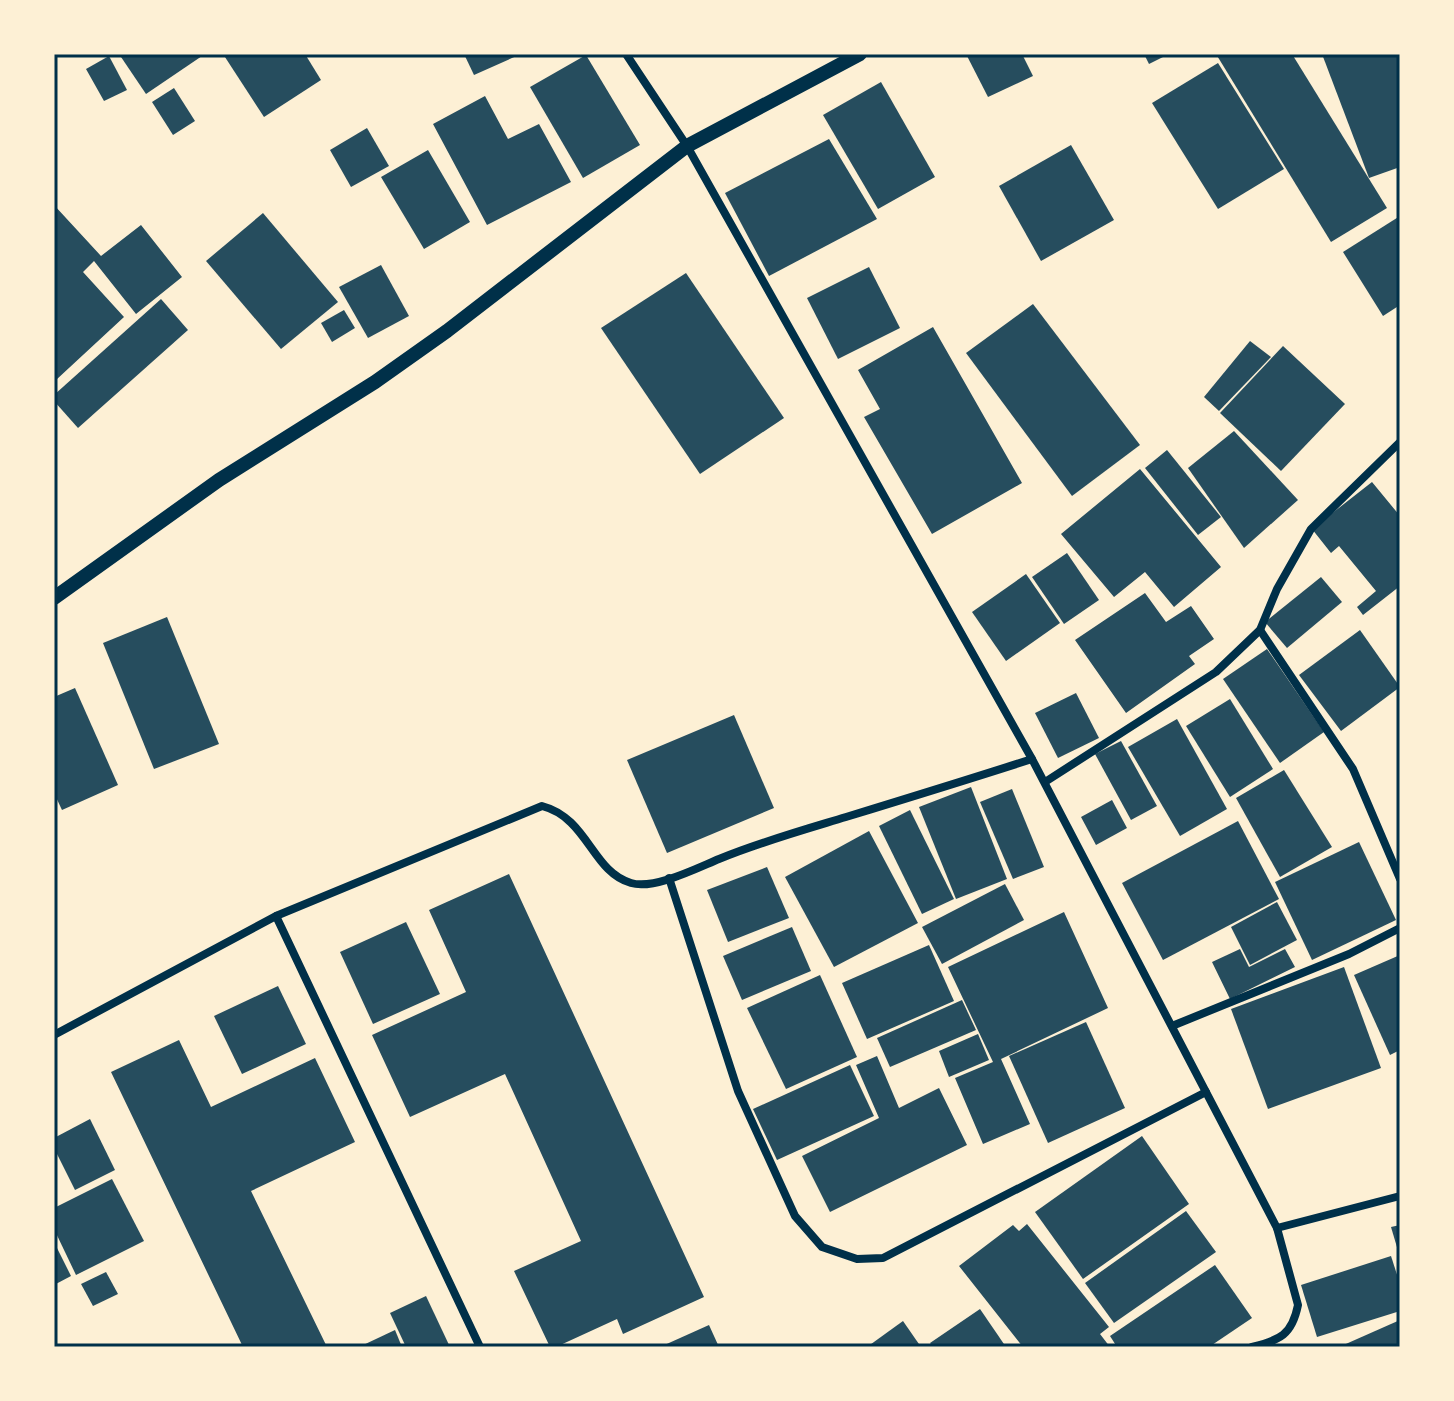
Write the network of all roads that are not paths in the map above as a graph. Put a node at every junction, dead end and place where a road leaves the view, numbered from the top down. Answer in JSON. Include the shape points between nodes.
{"nodes":[{"id":1,"x":626,"y":54,"type":"edge"},
{"id":2,"x":860,"y":54,"type":"edge"},
{"id":3,"x":687,"y":146,"type":"junction"},
{"id":4,"x":1400,"y":442,"type":"edge"},
{"id":5,"x":54,"y":598,"type":"edge"},
{"id":6,"x":1260,"y":630,"type":"junction"},
{"id":7,"x":1032,"y":759,"type":"junction"},
{"id":8,"x":1045,"y":782,"type":"junction"},
{"id":9,"x":669,"y":878,"type":"junction"},
{"id":10,"x":1400,"y":879,"type":"edge"},
{"id":11,"x":276,"y":916,"type":"junction"},
{"id":12,"x":1400,"y":928,"type":"edge"},
{"id":13,"x":1172,"y":1026,"type":"junction"},
{"id":14,"x":54,"y":1035,"type":"edge"},
{"id":15,"x":1206,"y":1092,"type":"junction"},
{"id":16,"x":1400,"y":1196,"type":"edge"},
{"id":17,"x":1277,"y":1228,"type":"junction"},
{"id":18,"x":480,"y":1347,"type":"edge"},
{"id":19,"x":1252,"y":1347,"type":"edge"}],
"edges":[{"from":1,"to":3,"type":"street"},
{"from":2,"to":3,"type":"street"},
{"from":3,"to":5,"type":"street","via":[[447,331],[219,480]]},
{"from":3,"to":7,"type":"street"},
{"from":4,"to":6,"type":"street","via":[[1311,529]]},
{"from":6,"to":8,"type":"street","via":[[1216,672]]},
{"from":6,"to":10,"type":"street","via":[[1353,769]]},
{"from":7,"to":8,"type":"street"},
{"from":7,"to":9,"type":"street","via":[[745,848]]},
{"from":8,"to":13,"type":"street"},
{"from":9,"to":11,"type":"street","via":[[633,884],[615,875],[571,820],[542,806]]},
{"from":9,"to":15,"type":"street","via":[[738,1091],[795,1216],[822,1247],[857,1259],[883,1258]]},
{"from":11,"to":14,"type":"street"},
{"from":11,"to":18,"type":"street"},
{"from":12,"to":13,"type":"street"},
{"from":13,"to":15,"type":"street"},
{"from":15,"to":17,"type":"street"},
{"from":16,"to":17,"type":"street"},
{"from":17,"to":19,"type":"street","via":[[1298,1305],[1296,1317],[1281,1337]]}]}
